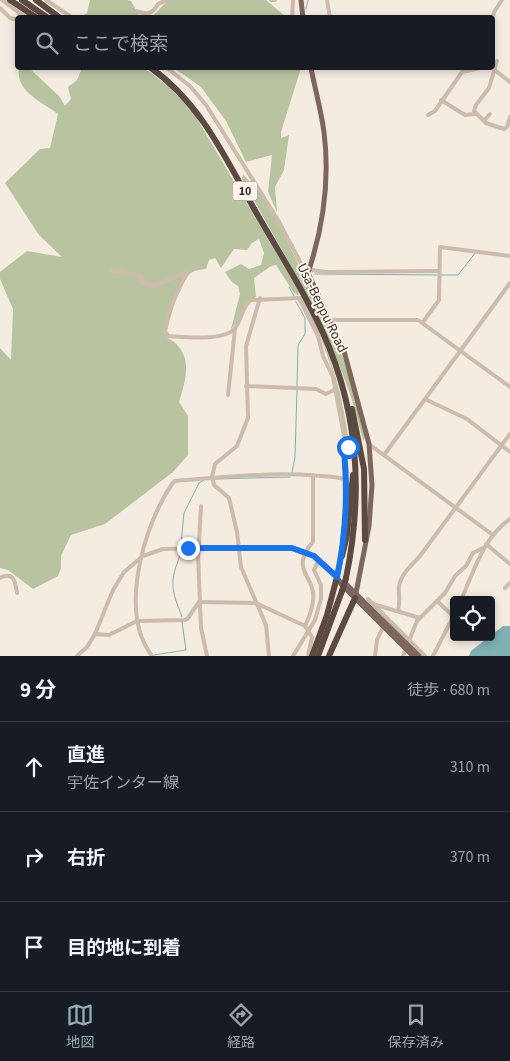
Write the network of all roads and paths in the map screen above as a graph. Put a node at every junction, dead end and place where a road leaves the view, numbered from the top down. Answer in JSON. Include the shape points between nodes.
{"nodes":[{"id":1,"x":2,"y":0,"type":"edge"},
{"id":2,"x":10,"y":0,"type":"edge"},
{"id":3,"x":22,"y":0,"type":"edge"},
{"id":4,"x":36,"y":0,"type":"edge"},
{"id":5,"x":46,"y":0,"type":"edge"},
{"id":6,"x":167,"y":0,"type":"edge"},
{"id":7,"x":271,"y":0,"type":"edge"},
{"id":8,"x":275,"y":0,"type":"edge"},
{"id":9,"x":293,"y":0,"type":"edge"},
{"id":10,"x":301,"y":0,"type":"edge"},
{"id":11,"x":327,"y":0,"type":"edge"},
{"id":12,"x":502,"y":0,"type":"edge"},
{"id":13,"x":0,"y":8,"type":"edge"},
{"id":14,"x":136,"y":11,"type":"dead end"},
{"id":15,"x":16,"y":15,"type":"edge"},
{"id":16,"x":32,"y":15,"type":"edge"},
{"id":17,"x":44,"y":15,"type":"edge"},
{"id":18,"x":56,"y":15,"type":"edge"},
{"id":19,"x":68,"y":15,"type":"edge"},
{"id":20,"x":292,"y":15,"type":"edge"},
{"id":21,"x":304,"y":15,"type":"edge"},
{"id":22,"x":330,"y":15,"type":"edge"},
{"id":23,"x":493,"y":15,"type":"edge"},
{"id":24,"x":15,"y":17,"type":"edge"},
{"id":25,"x":497,"y":61,"type":"dead end"},
{"id":26,"x":495,"y":65,"type":"edge"},
{"id":27,"x":153,"y":70,"type":"edge"},
{"id":28,"x":170,"y":70,"type":"edge"},
{"id":29,"x":311,"y":70,"type":"edge"},
{"id":30,"x":471,"y":70,"type":"edge"},
{"id":31,"x":493,"y":70,"type":"edge"},
{"id":32,"x":494,"y":70,"type":"edge"},
{"id":33,"x":510,"y":82,"type":"edge"},
{"id":34,"x":441,"y":100,"type":"junction"},
{"id":35,"x":475,"y":114,"type":"junction"},
{"id":36,"x":490,"y":114,"type":"dead end"},
{"id":37,"x":428,"y":115,"type":"dead end"},
{"id":38,"x":510,"y":116,"type":"edge"},
{"id":39,"x":484,"y":121,"type":"junction"},
{"id":40,"x":510,"y":256,"type":"edge"},
{"id":41,"x":111,"y":270,"type":"dead end"},
{"id":42,"x":309,"y":271,"type":"junction"},
{"id":43,"x":439,"y":271,"type":"junction"},
{"id":44,"x":510,"y":283,"type":"edge"},
{"id":45,"x":260,"y":298,"type":"junction"},
{"id":46,"x":331,"y":320,"type":"junction"},
{"id":47,"x":422,"y":322,"type":"junction"},
{"id":48,"x":235,"y":328,"type":"junction"},
{"id":49,"x":321,"y":329,"type":"junction"},
{"id":50,"x":460,"y":350,"type":"junction"},
{"id":51,"x":246,"y":386,"type":"junction"},
{"id":52,"x":510,"y":387,"type":"edge"},
{"id":53,"x":336,"y":389,"type":"junction"},
{"id":54,"x":228,"y":395,"type":"dead end"},
{"id":55,"x":425,"y":399,"type":"junction"},
{"id":56,"x":510,"y":434,"type":"edge"},
{"id":57,"x":353,"y":441,"type":"junction"},
{"id":58,"x":366,"y":445,"type":"junction"},
{"id":59,"x":501,"y":446,"type":"junction"},
{"id":60,"x":347,"y":447,"type":"joint"},
{"id":61,"x":510,"y":452,"type":"edge"},
{"id":62,"x":384,"y":455,"type":"junction"},
{"id":63,"x":312,"y":476,"type":"junction"},
{"id":64,"x":212,"y":477,"type":"junction"},
{"id":65,"x":346,"y":479,"type":"junction"},
{"id":66,"x":201,"y":506,"type":"dead end"},
{"id":67,"x":455,"y":508,"type":"junction"},
{"id":68,"x":510,"y":519,"type":"edge"},
{"id":69,"x":493,"y":535,"type":"junction"},
{"id":70,"x":365,"y":540,"type":"junction"},
{"id":71,"x":486,"y":546,"type":"junction"},
{"id":72,"x":239,"y":547,"type":"junction"},
{"id":73,"x":143,"y":556,"type":"junction"},
{"id":74,"x":342,"y":556,"type":"junction"},
{"id":75,"x":319,"y":560,"type":"junction"},
{"id":76,"x":510,"y":564,"type":"edge"},
{"id":77,"x":337,"y":577,"type":"junction"},
{"id":78,"x":0,"y":578,"type":"edge"},
{"id":79,"x":510,"y":583,"type":"edge"},
{"id":80,"x":504,"y":588,"type":"dead end"},
{"id":81,"x":17,"y":593,"type":"dead end"},
{"id":82,"x":356,"y":596,"type":"junction"},
{"id":83,"x":463,"y":596,"type":"edge"},
{"id":84,"x":368,"y":599,"type":"dead end"},
{"id":85,"x":437,"y":601,"type":"junction"},
{"id":86,"x":199,"y":602,"type":"junction"},
{"id":87,"x":254,"y":602,"type":"junction"},
{"id":88,"x":374,"y":604,"type":"junction"},
{"id":89,"x":398,"y":611,"type":"junction"},
{"id":90,"x":450,"y":612,"type":"edge"},
{"id":91,"x":420,"y":618,"type":"junction"},
{"id":92,"x":137,"y":621,"type":"junction"},
{"id":93,"x":386,"y":623,"type":"junction"},
{"id":94,"x":450,"y":624,"type":"edge"},
{"id":95,"x":306,"y":627,"type":"junction"},
{"id":96,"x":95,"y":634,"type":"junction"},
{"id":97,"x":408,"y":645,"type":"junction"},
{"id":98,"x":77,"y":656,"type":"edge"},
{"id":99,"x":152,"y":656,"type":"edge"},
{"id":100,"x":207,"y":656,"type":"edge"},
{"id":101,"x":270,"y":656,"type":"edge"},
{"id":102,"x":293,"y":656,"type":"edge"},
{"id":103,"x":308,"y":656,"type":"edge"},
{"id":104,"x":312,"y":656,"type":"edge"},
{"id":105,"x":318,"y":656,"type":"edge"},
{"id":106,"x":329,"y":656,"type":"edge"},
{"id":107,"x":376,"y":656,"type":"edge"},
{"id":108,"x":403,"y":656,"type":"edge"},
{"id":109,"x":413,"y":656,"type":"edge"},
{"id":110,"x":419,"y":656,"type":"edge"},
{"id":111,"x":425,"y":656,"type":"edge"},
{"id":112,"x":433,"y":656,"type":"edge"}],
"edges":[{"from":1,"to":15,"type":"street"},
{"from":2,"to":16,"type":"highway"},
{"from":3,"to":17,"type":"highway"},
{"from":4,"to":18,"type":"highway"},
{"from":5,"to":19,"type":"street"},
{"from":6,"to":14,"type":"street","via":[[158,4],[151,13]]},
{"from":7,"to":8,"type":"street"},
{"from":9,"to":20,"type":"street"},
{"from":10,"to":21,"type":"main road"},
{"from":11,"to":22,"type":"street"},
{"from":12,"to":23,"type":"street"},
{"from":13,"to":24,"type":"street","via":[[10,18]]},
{"from":25,"to":26,"type":"street"},
{"from":27,"to":49,"type":"highway","name":"Usa-Beppu Road","number":"10","via":[[183,95],[209,128]]},
{"from":28,"to":42,"type":"street","via":[[190,86],[206,105],[278,220],[302,265]]},
{"from":29,"to":42,"type":"main road","via":[[324,134],[326,172],[323,216]]},
{"from":30,"to":34,"type":"street","via":[[462,72]]},
{"from":31,"to":35,"type":"street","via":[[489,88],[474,107]]},
{"from":32,"to":33,"type":"street"},
{"from":34,"to":35,"type":"street","via":[[465,115]]},
{"from":34,"to":37,"type":"street","via":[[435,111]]},
{"from":35,"to":39,"type":"street"},
{"from":36,"to":39,"type":"street"},
{"from":38,"to":39,"type":"street","via":[[505,129]]},
{"from":40,"to":43,"type":"street","via":[[442,246],[439,248]]},
{"from":41,"to":48,"type":"street","via":[[142,276],[139,281],[154,286],[187,272],[167,314],[165,335],[218,337]]},
{"from":42,"to":43,"type":"street"},
{"from":42,"to":46,"type":"main road","via":[[314,291]]},
{"from":43,"to":47,"type":"street","via":[[439,300]]},
{"from":44,"to":50,"type":"street"},
{"from":45,"to":48,"type":"street","via":[[247,304]]},
{"from":45,"to":51,"type":"street","via":[[248,338]]},
{"from":45,"to":53,"type":"street","via":[[300,298],[318,336]]},
{"from":46,"to":47,"type":"street","via":[[415,319]]},
{"from":46,"to":58,"type":"main road","via":[[353,378]]},
{"from":47,"to":50,"type":"street"},
{"from":48,"to":54,"type":"street"},
{"from":49,"to":57,"type":"highway","name":"Usa-Beppu Road","number":"10","via":[[346,401]]},
{"from":49,"to":70,"type":"highway","via":[[341,371],[358,432],[365,479]]},
{"from":50,"to":52,"type":"street"},
{"from":50,"to":55,"type":"street"},
{"from":51,"to":53,"type":"street","via":[[316,389],[326,394]]},
{"from":51,"to":64,"type":"street","via":[[248,413],[241,438],[233,450],[215,464]]},
{"from":53,"to":60,"type":"street"},
{"from":55,"to":59,"type":"street","via":[[464,418]]},
{"from":55,"to":62,"type":"street"},
{"from":56,"to":59,"type":"street"},
{"from":57,"to":74,"type":"highway","via":[[352,496]]},
{"from":57,"to":105,"type":"highway","name":"Usa-Beppu Road","number":"10","bridge":true,"via":[[356,510],[346,578]]},
{"from":58,"to":62,"type":"street"},
{"from":58,"to":70,"type":"main road","via":[[372,485],[368,537]]},
{"from":59,"to":61,"type":"street"},
{"from":59,"to":67,"type":"street"},
{"from":60,"to":65,"type":"main road"},
{"from":62,"to":67,"type":"street"},
{"from":63,"to":64,"type":"street"},
{"from":63,"to":65,"type":"street"},
{"from":63,"to":95,"type":"street","bridge":true,"via":[[313,542],[303,559],[304,574],[313,592]]},
{"from":64,"to":72,"type":"street","via":[[214,485],[229,498]]},
{"from":64,"to":73,"type":"street","via":[[172,484],[159,506]]},
{"from":65,"to":74,"type":"main road"},
{"from":66,"to":86,"type":"street","bridge":true},
{"from":67,"to":69,"type":"street"},
{"from":67,"to":89,"type":"street","via":[[409,566],[399,586],[401,599]]},
{"from":68,"to":69,"type":"street"},
{"from":69,"to":71,"type":"street"},
{"from":70,"to":82,"type":"main road","via":[[364,562]]},
{"from":71,"to":76,"type":"street"},
{"from":71,"to":83,"type":"street"},
{"from":71,"to":85,"type":"street","via":[[472,554]]},
{"from":72,"to":73,"type":"street","via":[[173,548]]},
{"from":72,"to":75,"type":"street","via":[[286,547]]},
{"from":72,"to":87,"type":"street","via":[[241,567]]},
{"from":73,"to":92,"type":"street","via":[[136,592]]},
{"from":73,"to":96,"type":"street","via":[[119,579]]},
{"from":74,"to":77,"type":"main road"},
{"from":75,"to":77,"type":"street"},
{"from":75,"to":95,"type":"street","via":[[314,572],[320,582],[321,594],[315,620]]},
{"from":77,"to":82,"type":"main road"},
{"from":77,"to":104,"type":"highway"},
{"from":78,"to":81,"type":"street","via":[[8,575],[14,578]]},
{"from":79,"to":80,"type":"street"},
{"from":82,"to":93,"type":"main road"},
{"from":82,"to":106,"type":"highway"},
{"from":84,"to":88,"type":"street"},
{"from":85,"to":90,"type":"street"},
{"from":85,"to":91,"type":"street"},
{"from":86,"to":87,"type":"street"},
{"from":86,"to":92,"type":"street","via":[[184,620]]},
{"from":86,"to":100,"type":"street"},
{"from":87,"to":95,"type":"street"},
{"from":87,"to":101,"type":"street","via":[[266,625]]},
{"from":88,"to":89,"type":"street"},
{"from":88,"to":93,"type":"street"},
{"from":89,"to":91,"type":"street"},
{"from":91,"to":97,"type":"street"},
{"from":92,"to":96,"type":"street","via":[[109,635]]},
{"from":92,"to":99,"type":"street"},
{"from":93,"to":97,"type":"main road"},
{"from":93,"to":97,"type":"street"},
{"from":93,"to":107,"type":"street","via":[[377,640]]},
{"from":94,"to":112,"type":"street"},
{"from":95,"to":102,"type":"street"},
{"from":95,"to":103,"type":"street","via":[[312,637]]},
{"from":96,"to":98,"type":"street"},
{"from":97,"to":108,"type":"street"},
{"from":97,"to":109,"type":"main road"},
{"from":97,"to":110,"type":"main road"},
{"from":97,"to":111,"type":"street"}]}
